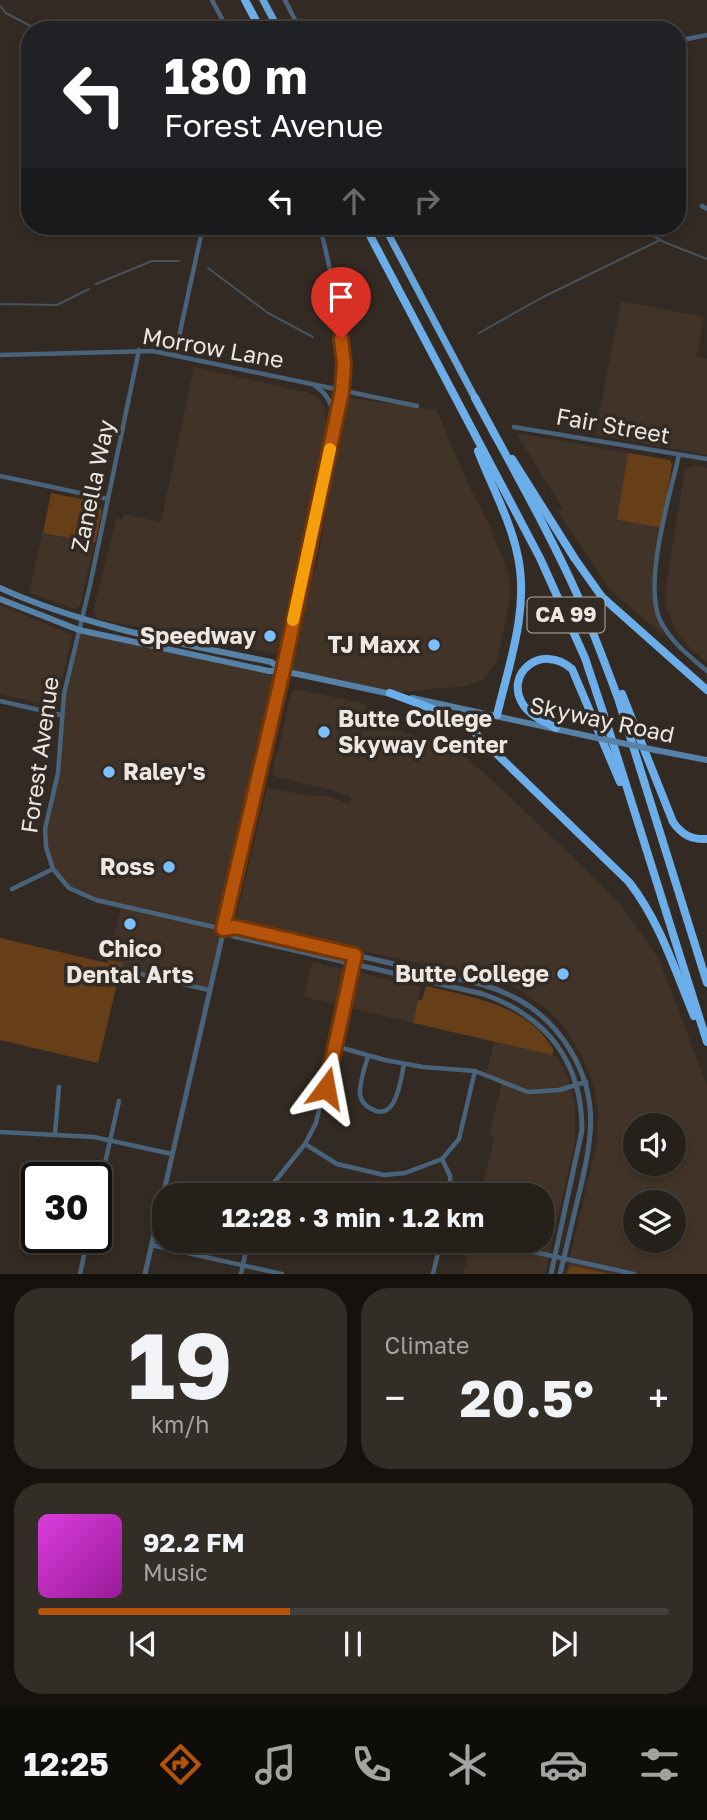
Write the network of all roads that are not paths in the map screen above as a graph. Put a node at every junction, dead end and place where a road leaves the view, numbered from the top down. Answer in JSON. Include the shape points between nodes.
{"nodes":[{"id":1,"x":212,"y":0,"type":"edge"},
{"id":2,"x":245,"y":0,"type":"edge"},
{"id":3,"x":263,"y":0,"type":"edge"},
{"id":4,"x":285,"y":0,"type":"edge"},
{"id":5,"x":223,"y":21,"type":"edge"},
{"id":6,"x":256,"y":21,"type":"edge"},
{"id":7,"x":274,"y":21,"type":"edge"},
{"id":8,"x":296,"y":21,"type":"edge"},
{"id":9,"x":707,"y":35,"type":"edge"},
{"id":10,"x":686,"y":39,"type":"edge"},
{"id":11,"x":201,"y":235,"type":"edge"},
{"id":12,"x":322,"y":235,"type":"edge"},
{"id":13,"x":370,"y":235,"type":"edge"},
{"id":14,"x":389,"y":235,"type":"edge"},
{"id":15,"x":139,"y":350,"type":"junction"},
{"id":16,"x":0,"y":355,"type":"edge"},
{"id":17,"x":175,"y":355,"type":"junction"},
{"id":18,"x":312,"y":384,"type":"junction"},
{"id":19,"x":342,"y":391,"type":"junction"},
{"id":20,"x":475,"y":398,"type":"joint"},
{"id":21,"x":417,"y":406,"type":"dead end"},
{"id":22,"x":461,"y":409,"type":"junction"},
{"id":23,"x":486,"y":418,"type":"junction"},
{"id":24,"x":335,"y":424,"type":"junction"},
{"id":25,"x":514,"y":427,"type":"dead end"},
{"id":26,"x":679,"y":455,"type":"junction"},
{"id":27,"x":707,"y":459,"type":"edge"},
{"id":28,"x":0,"y":476,"type":"edge"},
{"id":29,"x":108,"y":499,"type":"junction"},
{"id":30,"x":0,"y":588,"type":"edge"},
{"id":31,"x":0,"y":599,"type":"edge"},
{"id":32,"x":82,"y":620,"type":"junction"},
{"id":33,"x":79,"y":630,"type":"junction"},
{"id":34,"x":601,"y":654,"type":"junction"},
{"id":35,"x":283,"y":671,"type":"junction"},
{"id":36,"x":707,"y":671,"type":"edge"},
{"id":37,"x":707,"y":690,"type":"edge"},
{"id":38,"x":390,"y":694,"type":"junction"},
{"id":39,"x":0,"y":701,"type":"edge"},
{"id":40,"x":61,"y":715,"type":"junction"},
{"id":41,"x":497,"y":716,"type":"junction"},
{"id":42,"x":556,"y":728,"type":"junction"},
{"id":43,"x":707,"y":760,"type":"edge"},
{"id":44,"x":642,"y":834,"type":"junction"},
{"id":45,"x":707,"y":839,"type":"edge"},
{"id":46,"x":53,"y":869,"type":"junction"},
{"id":47,"x":12,"y":889,"type":"dead end"},
{"id":48,"x":223,"y":929,"type":"junction"},
{"id":49,"x":355,"y":955,"type":"junction"},
{"id":50,"x":353,"y":964,"type":"junction"},
{"id":51,"x":122,"y":970,"type":"dead end"},
{"id":52,"x":707,"y":983,"type":"edge"},
{"id":53,"x":209,"y":990,"type":"junction"},
{"id":54,"x":707,"y":1044,"type":"edge"},
{"id":55,"x":335,"y":1046,"type":"junction"},
{"id":56,"x":368,"y":1056,"type":"junction"},
{"id":57,"x":404,"y":1064,"type":"junction"},
{"id":58,"x":475,"y":1071,"type":"junction"},
{"id":59,"x":586,"y":1082,"type":"junction"},
{"id":60,"x":577,"y":1085,"type":"junction"},
{"id":61,"x":58,"y":1087,"type":"dead end"},
{"id":62,"x":119,"y":1101,"type":"dead end"},
{"id":63,"x":0,"y":1132,"type":"edge"},
{"id":64,"x":55,"y":1134,"type":"junction"},
{"id":65,"x":110,"y":1140,"type":"junction"},
{"id":66,"x":306,"y":1144,"type":"junction"},
{"id":67,"x":172,"y":1154,"type":"junction"},
{"id":68,"x":442,"y":1159,"type":"junction"},
{"id":69,"x":105,"y":1162,"type":"edge"},
{"id":70,"x":275,"y":1183,"type":"edge"},
{"id":71,"x":450,"y":1183,"type":"edge"},
{"id":72,"x":151,"y":1245,"type":"junction"},
{"id":73,"x":85,"y":1253,"type":"edge"},
{"id":74,"x":246,"y":1253,"type":"edge"},
{"id":75,"x":438,"y":1253,"type":"edge"},
{"id":76,"x":540,"y":1253,"type":"edge"},
{"id":77,"x":555,"y":1256,"type":"junction"},
{"id":78,"x":564,"y":1258,"type":"junction"},
{"id":79,"x":243,"y":1266,"type":"junction"},
{"id":80,"x":80,"y":1274,"type":"edge"},
{"id":81,"x":145,"y":1274,"type":"edge"},
{"id":82,"x":240,"y":1274,"type":"edge"},
{"id":83,"x":282,"y":1274,"type":"edge"},
{"id":84,"x":433,"y":1274,"type":"edge"},
{"id":85,"x":551,"y":1274,"type":"edge"},
{"id":86,"x":561,"y":1274,"type":"edge"},
{"id":87,"x":634,"y":1274,"type":"edge"}],
"edges":[{"from":1,"to":5,"type":"street"},
{"from":2,"to":6,"type":"highway"},
{"from":3,"to":7,"type":"highway"},
{"from":4,"to":8,"type":"street"},
{"from":9,"to":10,"type":"street"},
{"from":11,"to":17,"type":"street"},
{"from":12,"to":19,"type":"street","via":[[342,347]]},
{"from":13,"to":22,"type":"highway","number":"CA 99"},
{"from":14,"to":20,"type":"highway","number":"CA 99"},
{"from":15,"to":16,"type":"street","name":"Morrow Lane"},
{"from":15,"to":17,"type":"street","name":"Morrow Lane"},
{"from":15,"to":29,"type":"street","name":"Zanella Way"},
{"from":17,"to":18,"type":"street","name":"Morrow Lane"},
{"from":18,"to":19,"type":"street","name":"Morrow Lane"},
{"from":18,"to":24,"type":"street","via":[[328,398]]},
{"from":19,"to":21,"type":"street","name":"Morrow Lane"},
{"from":19,"to":24,"type":"street"},
{"from":20,"to":23,"type":"highway","number":"CA 99"},
{"from":22,"to":41,"type":"highway","via":[[513,539],[520,569],[521,614]]},
{"from":22,"to":44,"type":"highway","number":"CA 99","via":[[569,622],[607,721]]},
{"from":23,"to":34,"type":"highway","number":"CA 99","via":[[560,561]]},
{"from":23,"to":37,"type":"highway","via":[[596,590]]},
{"from":24,"to":35,"type":"street"},
{"from":25,"to":26,"type":"street","name":"Fair Street"},
{"from":26,"to":27,"type":"street","name":"Fair Street"},
{"from":26,"to":36,"type":"street","via":[[654,572],[655,599],[667,631]]},
{"from":28,"to":29,"type":"street"},
{"from":29,"to":32,"type":"street","name":"Zanella Way"},
{"from":30,"to":32,"type":"main road","name":"Skyway Road"},
{"from":31,"to":33,"type":"main road","name":"Skyway Road"},
{"from":32,"to":33,"type":"street","name":"Zanella Way"},
{"from":32,"to":35,"type":"main road","name":"Skyway Road","via":[[271,662]]},
{"from":33,"to":35,"type":"main road","name":"Skyway Road"},
{"from":33,"to":40,"type":"street","name":"Forest Avenue"},
{"from":34,"to":45,"type":"highway","via":[[673,822],[687,836]]},
{"from":34,"to":52,"type":"highway","number":"CA 99"},
{"from":35,"to":38,"type":"main road","name":"Skyway Road"},
{"from":35,"to":48,"type":"street"},
{"from":38,"to":41,"type":"main road","name":"Skyway Road"},
{"from":38,"to":54,"type":"highway","via":[[449,715],[471,729],[629,882],[661,933]]},
{"from":39,"to":40,"type":"street"},
{"from":40,"to":46,"type":"street","name":"Forest Avenue","via":[[58,773],[45,829]]},
{"from":41,"to":42,"type":"main road","name":"Skyway Road"},
{"from":42,"to":43,"type":"main road","name":"Skyway Road","bridge":true},
{"from":42,"to":44,"type":"highway","via":[[527,710],[520,695],[523,670],[543,657],[561,660],[572,669]]},
{"from":44,"to":54,"type":"highway","number":"CA 99"},
{"from":46,"to":47,"type":"street"},
{"from":46,"to":48,"type":"street","via":[[69,888],[88,898]]},
{"from":48,"to":49,"type":"street","via":[[235,927]]},
{"from":48,"to":50,"type":"street","via":[[233,936]]},
{"from":48,"to":53,"type":"street"},
{"from":49,"to":50,"type":"street"},
{"from":49,"to":59,"type":"street","via":[[484,985],[521,1000],[553,1025],[577,1059]]},
{"from":50,"to":55,"type":"street"},
{"from":50,"to":60,"type":"street","via":[[483,994],[520,1010],[554,1040]]},
{"from":51,"to":53,"type":"street"},
{"from":53,"to":67,"type":"street"},
{"from":55,"to":56,"type":"street"},
{"from":55,"to":66,"type":"street","via":[[321,1108]]},
{"from":56,"to":57,"type":"street"},
{"from":56,"to":57,"type":"street","via":[[360,1095],[373,1110],[393,1104]]},
{"from":57,"to":58,"type":"street"},
{"from":58,"to":60,"type":"street","via":[[528,1092]]},
{"from":58,"to":68,"type":"street","via":[[459,1139]]},
{"from":59,"to":60,"type":"street"},
{"from":59,"to":78,"type":"street","via":[[592,1134]]},
{"from":60,"to":77,"type":"street","via":[[581,1144]]},
{"from":61,"to":64,"type":"street"},
{"from":62,"to":65,"type":"street"},
{"from":63,"to":64,"type":"street"},
{"from":64,"to":65,"type":"street"},
{"from":65,"to":67,"type":"street"},
{"from":65,"to":69,"type":"street"},
{"from":66,"to":68,"type":"street","via":[[337,1164],[384,1175],[405,1173]]},
{"from":66,"to":70,"type":"street"},
{"from":67,"to":72,"type":"street"},
{"from":68,"to":71,"type":"street"},
{"from":72,"to":79,"type":"street"},
{"from":72,"to":81,"type":"street"},
{"from":73,"to":80,"type":"street"},
{"from":74,"to":79,"type":"street"},
{"from":75,"to":84,"type":"street"},
{"from":76,"to":77,"type":"street"},
{"from":77,"to":78,"type":"street"},
{"from":77,"to":85,"type":"street"},
{"from":78,"to":86,"type":"street"},
{"from":78,"to":87,"type":"street"},
{"from":79,"to":82,"type":"street"},
{"from":79,"to":83,"type":"street"}]}
